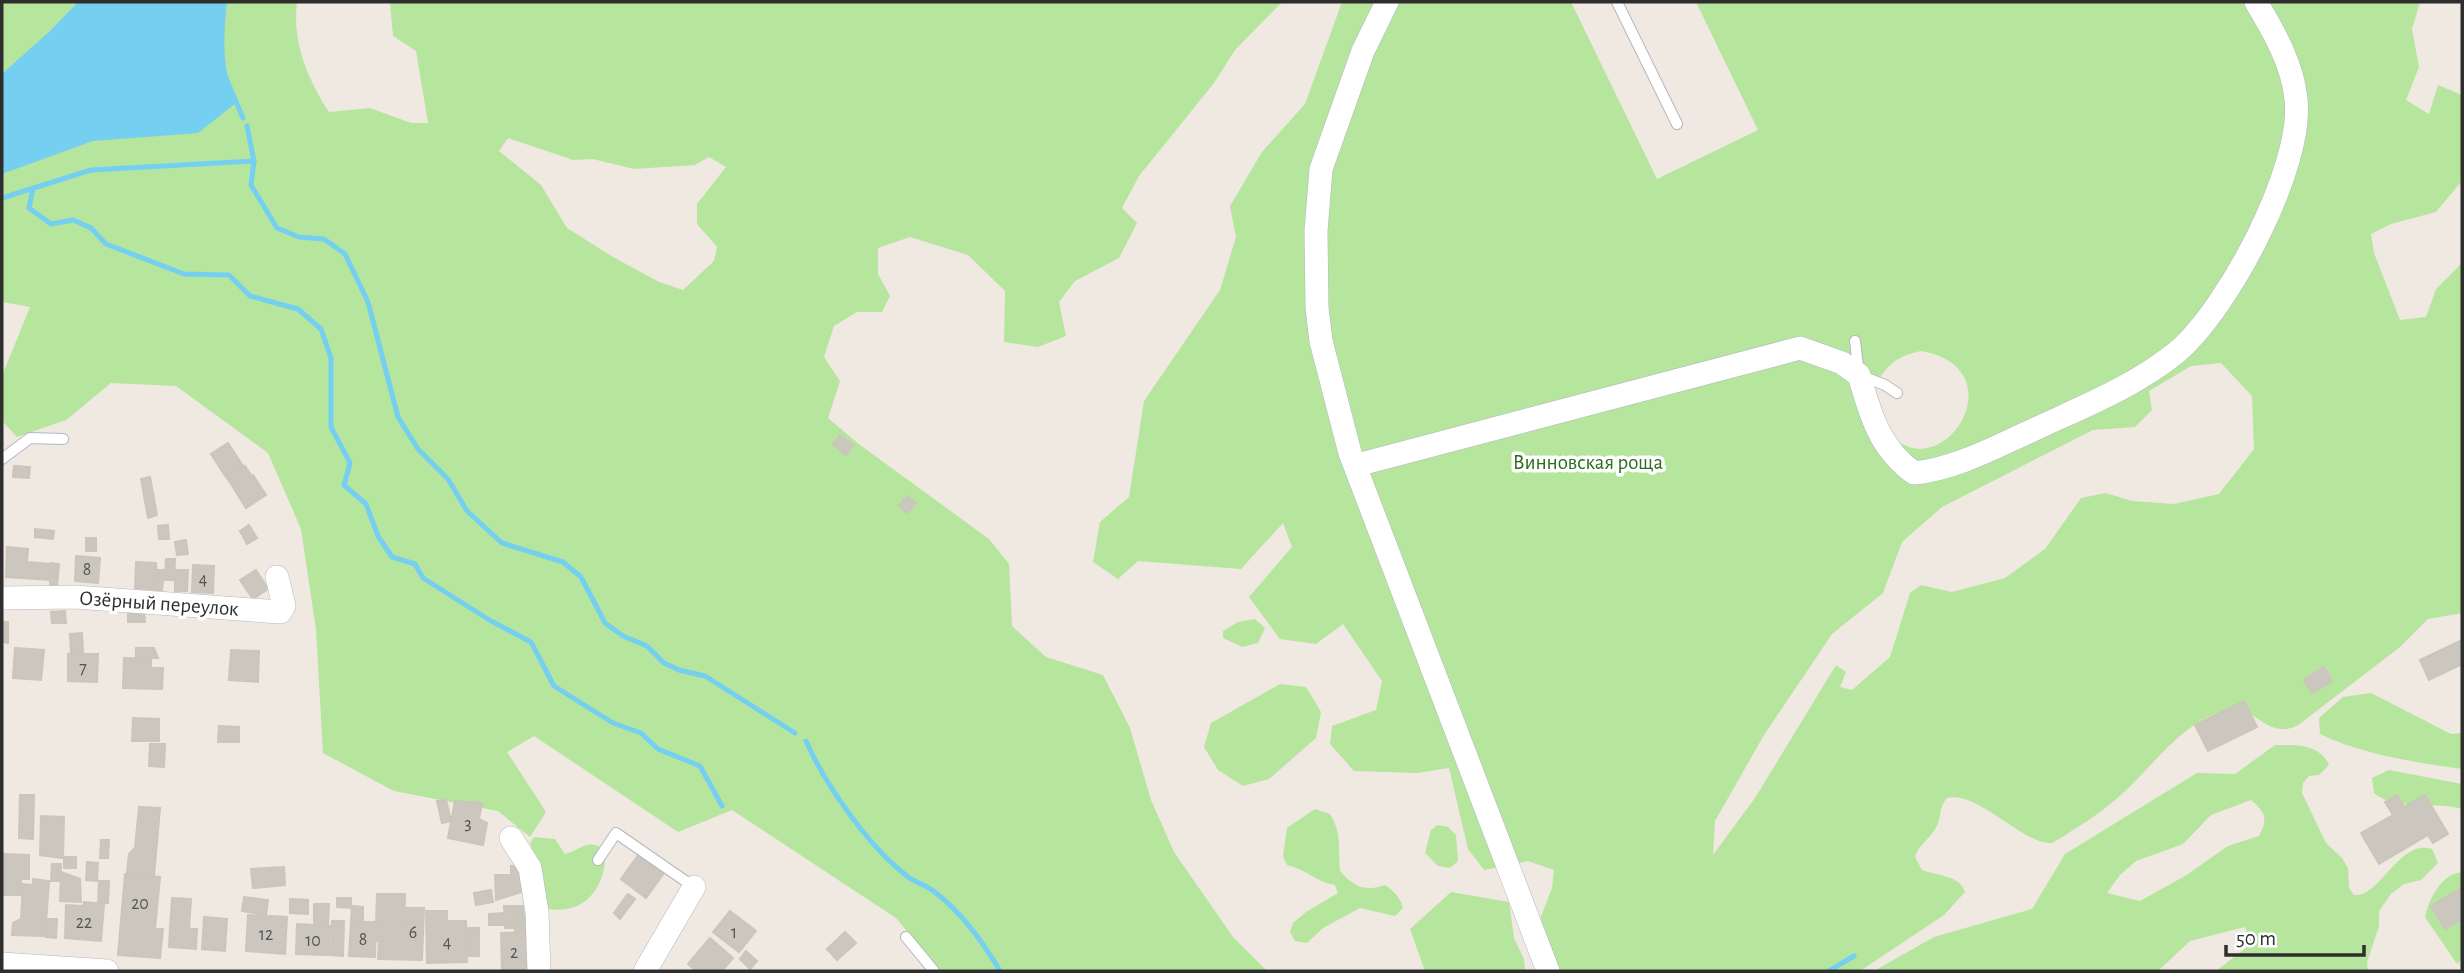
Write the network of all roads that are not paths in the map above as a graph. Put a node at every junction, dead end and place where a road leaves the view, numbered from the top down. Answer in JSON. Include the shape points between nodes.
{"nodes":[{"id":1,"x":1387,"y":2,"type":"edge"},
{"id":2,"x":1617,"y":2,"type":"edge"},
{"id":3,"x":2256,"y":2,"type":"edge"},
{"id":4,"x":1677,"y":124,"type":"dead end"},
{"id":5,"x":1855,"y":341,"type":"dead end"},
{"id":6,"x":1859,"y":375,"type":"junction"},
{"id":7,"x":1897,"y":393,"type":"dead end"},
{"id":8,"x":63,"y":439,"type":"dead end"},
{"id":9,"x":2,"y":459,"type":"edge"},
{"id":10,"x":1357,"y":465,"type":"junction"},
{"id":11,"x":277,"y":577,"type":"dead end"},
{"id":12,"x":2,"y":598,"type":"edge"},
{"id":13,"x":511,"y":838,"type":"dead end"},
{"id":14,"x":598,"y":860,"type":"dead end"},
{"id":15,"x":694,"y":887,"type":"joint"},
{"id":16,"x":906,"y":937,"type":"dead end"},
{"id":17,"x":2,"y":964,"type":"edge"},
{"id":18,"x":107,"y":971,"type":"edge"},
{"id":19,"x":539,"y":971,"type":"edge"},
{"id":20,"x":645,"y":971,"type":"edge"},
{"id":21,"x":934,"y":971,"type":"edge"},
{"id":22,"x":1548,"y":971,"type":"edge"}],
"edges":[{"from":1,"to":10,"type":"street","via":[[1363,51],[1321,169],[1316,231],[1321,341],[1342,426]]},
{"from":2,"to":4,"type":"lane"},
{"from":3,"to":6,"type":"street","via":[[2293,79],[2297,125],[2262,226],[2231,287],[2178,351],[2145,376],[2097,401],[1987,451],[1933,471],[1914,473],[1894,459],[1883,441]]},
{"from":5,"to":6,"type":"lane"},
{"from":6,"to":7,"type":"lane"},
{"from":6,"to":10,"type":"street","via":[[1842,363],[1800,348],[1780,351]]},
{"from":8,"to":9,"type":"lane","via":[[30,438]]},
{"from":10,"to":22,"type":"street"},
{"from":11,"to":12,"type":"street","name":"Озёрный переулок","via":[[284,606],[280,612],[75,597]]},
{"from":13,"to":19,"type":"street","via":[[530,869]]},
{"from":14,"to":15,"type":"lane","via":[[616,833]]},
{"from":15,"to":20,"type":"street"},
{"from":16,"to":21,"type":"lane"},
{"from":17,"to":18,"type":"street"}]}
